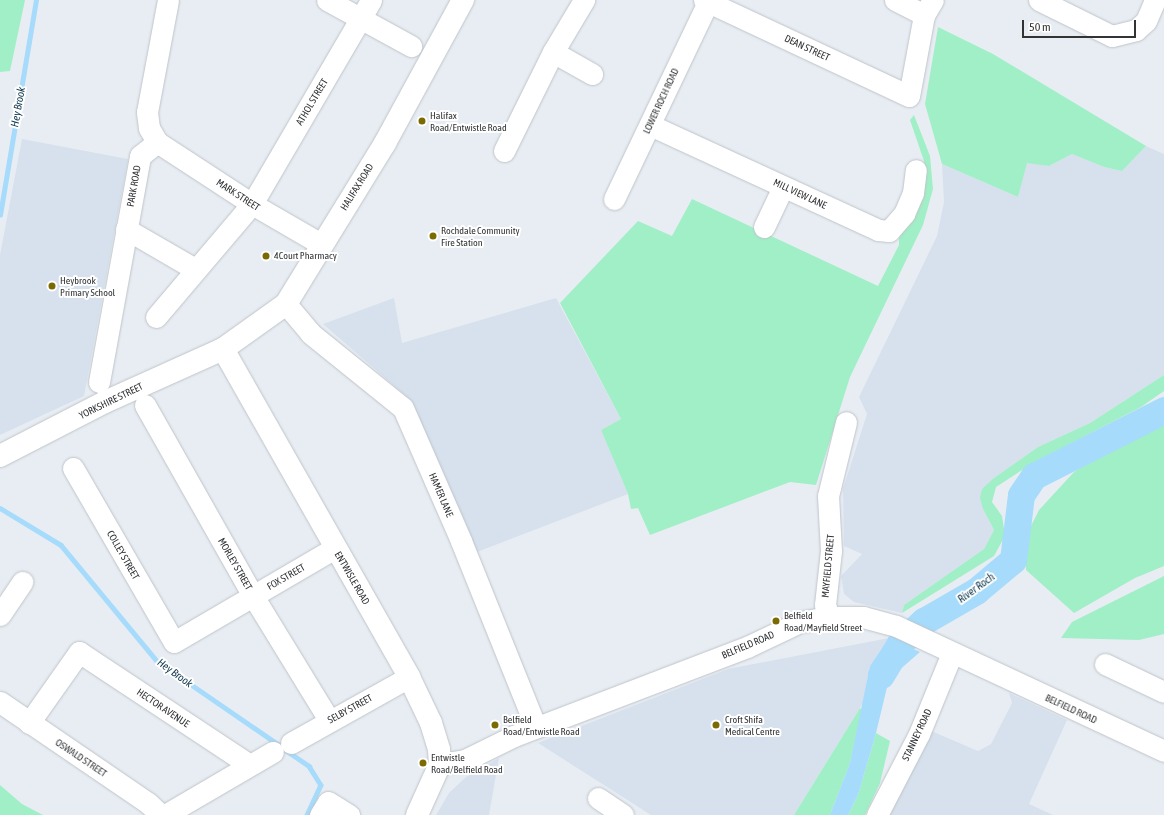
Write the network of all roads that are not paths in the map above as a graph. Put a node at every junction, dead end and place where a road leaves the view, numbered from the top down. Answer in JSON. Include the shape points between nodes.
{"nodes":[{"id":1,"x":168,"y":0,"type":"edge"},
{"id":2,"x":327,"y":0,"type":"edge"},
{"id":3,"x":463,"y":0,"type":"edge"},
{"id":4,"x":584,"y":0,"type":"edge"},
{"id":5,"x":895,"y":0,"type":"edge"},
{"id":6,"x":1039,"y":0,"type":"edge"},
{"id":7,"x":1155,"y":0,"type":"edge"},
{"id":8,"x":706,"y":1,"type":"edge"},
{"id":9,"x":929,"y":8,"type":"edge"},
{"id":10,"x":367,"y":9,"type":"edge"},
{"id":11,"x":411,"y":46,"type":"dead end"},
{"id":12,"x":553,"y":52,"type":"junction"},
{"id":13,"x":592,"y":74,"type":"dead end"},
{"id":14,"x":650,"y":125,"type":"junction"},
{"id":15,"x":157,"y":142,"type":"junction"},
{"id":16,"x":504,"y":151,"type":"dead end"},
{"id":17,"x":916,"y":170,"type":"dead end"},
{"id":18,"x":783,"y":187,"type":"junction"},
{"id":19,"x":614,"y":199,"type":"dead end"},
{"id":20,"x":252,"y":204,"type":"junction"},
{"id":21,"x":764,"y":227,"type":"dead end"},
{"id":22,"x":126,"y":229,"type":"junction"},
{"id":23,"x":321,"y":244,"type":"junction"},
{"id":24,"x":195,"y":269,"type":"junction"},
{"id":25,"x":286,"y":304,"type":"junction"},
{"id":26,"x":156,"y":317,"type":"dead end"},
{"id":27,"x":223,"y":348,"type":"junction"},
{"id":28,"x":99,"y":382,"type":"dead end"},
{"id":29,"x":145,"y":405,"type":"dead end"},
{"id":30,"x":846,"y":422,"type":"dead end"},
{"id":31,"x":0,"y":456,"type":"edge"},
{"id":32,"x":76,"y":481,"type":"dead end"},
{"id":33,"x":335,"y":548,"type":"junction"},
{"id":34,"x":22,"y":582,"type":"dead end"},
{"id":35,"x":254,"y":596,"type":"junction"},
{"id":36,"x":0,"y":614,"type":"edge"},
{"id":37,"x":829,"y":617,"type":"junction"},
{"id":38,"x":174,"y":642,"type":"joint"},
{"id":39,"x":943,"y":649,"type":"junction"},
{"id":40,"x":1105,"y":664,"type":"dead end"},
{"id":41,"x":409,"y":677,"type":"junction"},
{"id":42,"x":1164,"y":692,"type":"edge"},
{"id":43,"x":0,"y":702,"type":"edge"},
{"id":44,"x":329,"y":720,"type":"junction"},
{"id":45,"x":29,"y":723,"type":"junction"},
{"id":46,"x":536,"y":728,"type":"junction"},
{"id":47,"x":292,"y":743,"type":"dead end"},
{"id":48,"x":273,"y":752,"type":"dead end"},
{"id":49,"x":1164,"y":752,"type":"edge"},
{"id":50,"x":248,"y":764,"type":"junction"},
{"id":51,"x":440,"y":764,"type":"junction"},
{"id":52,"x":598,"y":798,"type":"dead end"},
{"id":53,"x":161,"y":815,"type":"edge"},
{"id":54,"x":165,"y":815,"type":"edge"},
{"id":55,"x":320,"y":815,"type":"edge"},
{"id":56,"x":349,"y":815,"type":"edge"},
{"id":57,"x":417,"y":815,"type":"edge"},
{"id":58,"x":622,"y":815,"type":"edge"},
{"id":59,"x":876,"y":815,"type":"edge"}],
"edges":[{"from":1,"to":15,"type":"street","via":[[147,112],[149,128]]},
{"from":2,"to":10,"type":"street"},
{"from":3,"to":23,"type":"main road","name":"HALIFAX ROAD","via":[[385,143]]},
{"from":4,"to":12,"type":"street"},
{"from":5,"to":9,"type":"street"},
{"from":6,"to":7,"type":"street","via":[[1112,36],[1136,30],[1146,21]]},
{"from":8,"to":9,"type":"street","name":"DEAN STREET","via":[[909,96]]},
{"from":8,"to":14,"type":"street","name":"LOWER ROCH ROAD"},
{"from":10,"to":11,"type":"street"},
{"from":10,"to":20,"type":"street","name":"ATHOL STREET"},
{"from":12,"to":13,"type":"street"},
{"from":12,"to":16,"type":"street"},
{"from":14,"to":18,"type":"street","name":"MILL VIEW LANE"},
{"from":14,"to":19,"type":"street","name":"LOWER ROCH ROAD"},
{"from":15,"to":20,"type":"street","name":"MARK STREET"},
{"from":15,"to":22,"type":"street","name":"PARK ROAD","via":[[140,156]]},
{"from":17,"to":18,"type":"street","name":"MILL VIEW LANE","via":[[913,193],[904,214],[890,231],[878,230]]},
{"from":18,"to":21,"type":"street"},
{"from":20,"to":23,"type":"street","name":"MARK STREET"},
{"from":20,"to":24,"type":"street","name":"ATHOL STREET"},
{"from":22,"to":24,"type":"street"},
{"from":22,"to":28,"type":"street","name":"PARK ROAD"},
{"from":23,"to":25,"type":"main road","name":"HALIFAX ROAD"},
{"from":24,"to":26,"type":"street","name":"ATHOL STREET"},
{"from":25,"to":27,"type":"main road","name":"HALIFAX ROAD"},
{"from":25,"to":46,"type":"street","name":"HAMER LANE","via":[[310,333],[403,408]]},
{"from":27,"to":31,"type":"main road","name":"YORKSHIRE STREET","via":[[105,402]]},
{"from":27,"to":33,"type":"main road","name":"ENTWISLE ROAD"},
{"from":29,"to":35,"type":"street","name":"MORLEY STREET"},
{"from":30,"to":37,"type":"street","name":"MAYFIELD STREET","via":[[828,496],[831,550],[825,605]]},
{"from":32,"to":38,"type":"street","name":"COLLEY STREET"},
{"from":33,"to":35,"type":"street","name":"FOX STREET"},
{"from":33,"to":41,"type":"main road","name":"ENTWISLE ROAD"},
{"from":34,"to":36,"type":"street"},
{"from":35,"to":38,"type":"street","name":"FOX STREET"},
{"from":35,"to":44,"type":"street","name":"MORLEY STREET"},
{"from":37,"to":39,"type":"street","name":"BELFIELD ROAD","via":[[863,617],[896,626]]},
{"from":37,"to":46,"type":"street","name":"BELFIELD ROAD","via":[[800,622],[747,647]]},
{"from":39,"to":49,"type":"street","name":"BELFIELD ROAD"},
{"from":39,"to":59,"type":"street","name":"STANNEY ROAD","via":[[918,734]]},
{"from":40,"to":42,"type":"street"},
{"from":41,"to":44,"type":"street","name":"SELBY STREET"},
{"from":41,"to":51,"type":"main road","name":"ENTWISLE ROAD","via":[[431,723],[439,750]]},
{"from":43,"to":45,"type":"street","name":"OSWALD STREET"},
{"from":44,"to":47,"type":"street","name":"SELBY STREET"},
{"from":45,"to":50,"type":"street","name":"HECTOR AVENUE","via":[[79,652]]},
{"from":45,"to":53,"type":"street","name":"OSWALD STREET","via":[[148,803]]},
{"from":46,"to":51,"type":"street","name":"BELFIELD ROAD","via":[[465,760]]},
{"from":48,"to":50,"type":"street"},
{"from":50,"to":54,"type":"street"},
{"from":51,"to":57,"type":"main road"},
{"from":52,"to":58,"type":"street"},
{"from":55,"to":56,"type":"street","via":[[328,802]]}]}
